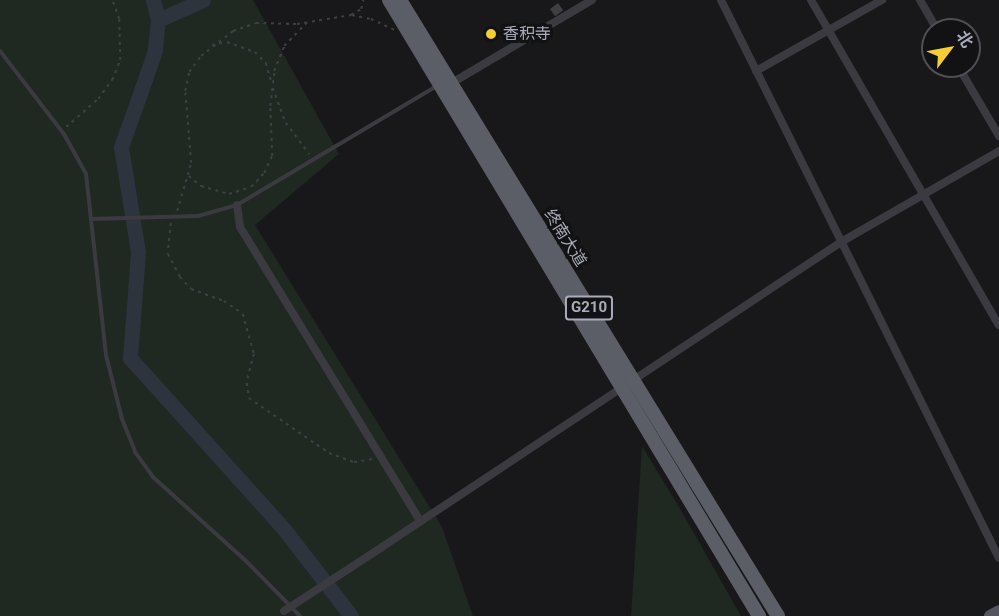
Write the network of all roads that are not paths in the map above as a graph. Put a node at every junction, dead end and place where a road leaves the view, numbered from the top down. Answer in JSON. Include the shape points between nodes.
{"nodes":[{"id":1,"x":389,"y":0,"type":"edge"},
{"id":2,"x":400,"y":0,"type":"edge"},
{"id":3,"x":592,"y":0,"type":"edge"},
{"id":4,"x":721,"y":0,"type":"edge"},
{"id":5,"x":811,"y":0,"type":"edge"},
{"id":6,"x":882,"y":0,"type":"edge"},
{"id":7,"x":920,"y":0,"type":"edge"},
{"id":8,"x":930,"y":18,"type":"edge"},
{"id":9,"x":828,"y":31,"type":"junction"},
{"id":10,"x":0,"y":51,"type":"edge"},
{"id":11,"x":756,"y":71,"type":"junction"},
{"id":12,"x":965,"y":78,"type":"edge"},
{"id":13,"x":443,"y":86,"type":"junction"},
{"id":14,"x":999,"y":136,"type":"edge"},
{"id":15,"x":999,"y":151,"type":"edge"},
{"id":16,"x":924,"y":192,"type":"junction"},
{"id":17,"x":237,"y":205,"type":"junction"},
{"id":18,"x":91,"y":219,"type":"junction"},
{"id":19,"x":841,"y":242,"type":"junction"},
{"id":20,"x":999,"y":325,"type":"edge"},
{"id":21,"x":627,"y":382,"type":"junction"},
{"id":22,"x":420,"y":521,"type":"junction"},
{"id":23,"x":999,"y":558,"type":"edge"},
{"id":24,"x":284,"y":611,"type":"edge"},
{"id":25,"x":999,"y":611,"type":"edge"},
{"id":26,"x":300,"y":616,"type":"edge"},
{"id":27,"x":759,"y":616,"type":"edge"},
{"id":28,"x":778,"y":616,"type":"edge"},
{"id":29,"x":990,"y":616,"type":"edge"}],
"edges":[{"from":1,"to":13,"type":"highway","name":"终南大道","number":"G210"},
{"from":2,"to":13,"type":"highway","name":"终南大道","number":"G210"},
{"from":3,"to":13,"type":"street"},
{"from":4,"to":11,"type":"street"},
{"from":5,"to":9,"type":"street"},
{"from":6,"to":9,"type":"street"},
{"from":7,"to":8,"type":"street"},
{"from":9,"to":11,"type":"street"},
{"from":9,"to":16,"type":"street"},
{"from":10,"to":18,"type":"lane","via":[[63,132],[86,174]]},
{"from":11,"to":19,"type":"street"},
{"from":12,"to":14,"type":"street"},
{"from":13,"to":17,"type":"lane"},
{"from":13,"to":21,"type":"highway","name":"终南大道","number":"G210"},
{"from":15,"to":16,"type":"street"},
{"from":16,"to":19,"type":"street"},
{"from":16,"to":20,"type":"street"},
{"from":17,"to":18,"type":"lane","via":[[198,216]]},
{"from":17,"to":22,"type":"street","via":[[240,227]]},
{"from":18,"to":24,"type":"lane","via":[[106,355],[122,419],[135,452],[153,477]]},
{"from":19,"to":21,"type":"street"},
{"from":19,"to":23,"type":"street"},
{"from":21,"to":22,"type":"street"},
{"from":21,"to":27,"type":"highway","name":"终南大道","number":"G210"},
{"from":21,"to":28,"type":"highway","name":"终南大道","number":"G210"},
{"from":22,"to":24,"type":"street","bridge":true},
{"from":24,"to":26,"type":"lane"},
{"from":25,"to":29,"type":"main road"}]}
